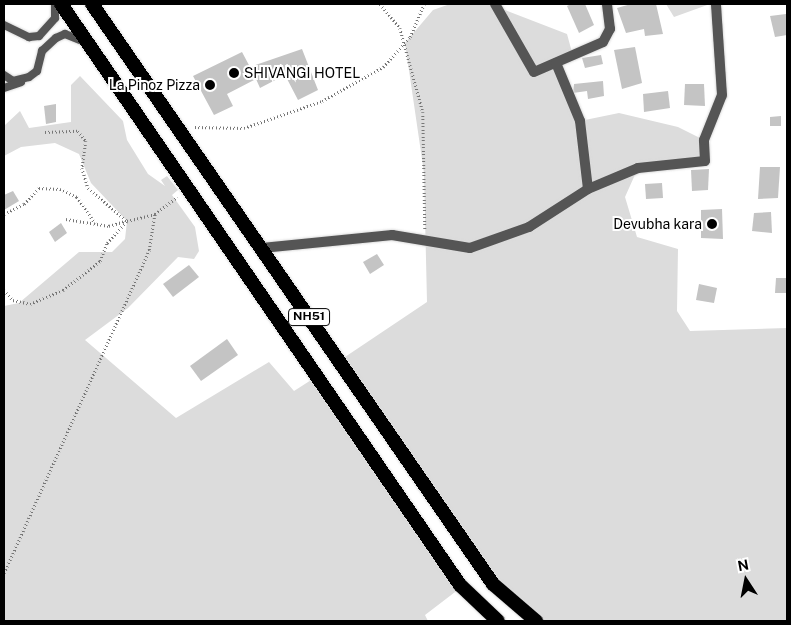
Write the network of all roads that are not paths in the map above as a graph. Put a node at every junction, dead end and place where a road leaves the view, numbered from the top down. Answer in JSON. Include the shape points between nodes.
{"nodes":[{"id":1,"x":55,"y":4,"type":"edge"},
{"id":2,"x":61,"y":4,"type":"edge"},
{"id":3,"x":92,"y":4,"type":"edge"},
{"id":4,"x":494,"y":4,"type":"edge"},
{"id":5,"x":607,"y":4,"type":"edge"},
{"id":6,"x":716,"y":4,"type":"edge"},
{"id":7,"x":4,"y":25,"type":"edge"},
{"id":8,"x":92,"y":48,"type":"junction"},
{"id":9,"x":556,"y":63,"type":"junction"},
{"id":10,"x":4,"y":75,"type":"edge"},
{"id":11,"x":29,"y":77,"type":"junction"},
{"id":12,"x":5,"y":89,"type":"edge"},
{"id":13,"x":588,"y":189,"type":"junction"},
{"id":14,"x":262,"y":248,"type":"junction"},
{"id":15,"x":498,"y":621,"type":"edge"},
{"id":16,"x":536,"y":621,"type":"edge"}],
"edges":[{"from":1,"to":7,"type":"lane","via":[[55,18],[39,36],[29,37]]},
{"from":2,"to":8,"type":"highway","number":"NH51"},
{"from":3,"to":14,"type":"highway","number":"NH51"},
{"from":4,"to":9,"type":"street","via":[[534,72]]},
{"from":5,"to":9,"type":"street","via":[[610,29],[603,42]]},
{"from":6,"to":13,"type":"street","via":[[722,95],[704,140],[705,161],[638,168]]},
{"from":8,"to":11,"type":"lane","via":[[65,34],[42,51],[37,71]]},
{"from":8,"to":15,"type":"highway","number":"NH51","via":[[460,585]]},
{"from":9,"to":13,"type":"street","via":[[580,121]]},
{"from":10,"to":11,"type":"lane","via":[[13,81]]},
{"from":11,"to":12,"type":"lane"},
{"from":13,"to":14,"type":"street","via":[[528,227],[470,248],[392,235]]},
{"from":14,"to":16,"type":"highway","number":"NH51","via":[[493,584]]}]}
